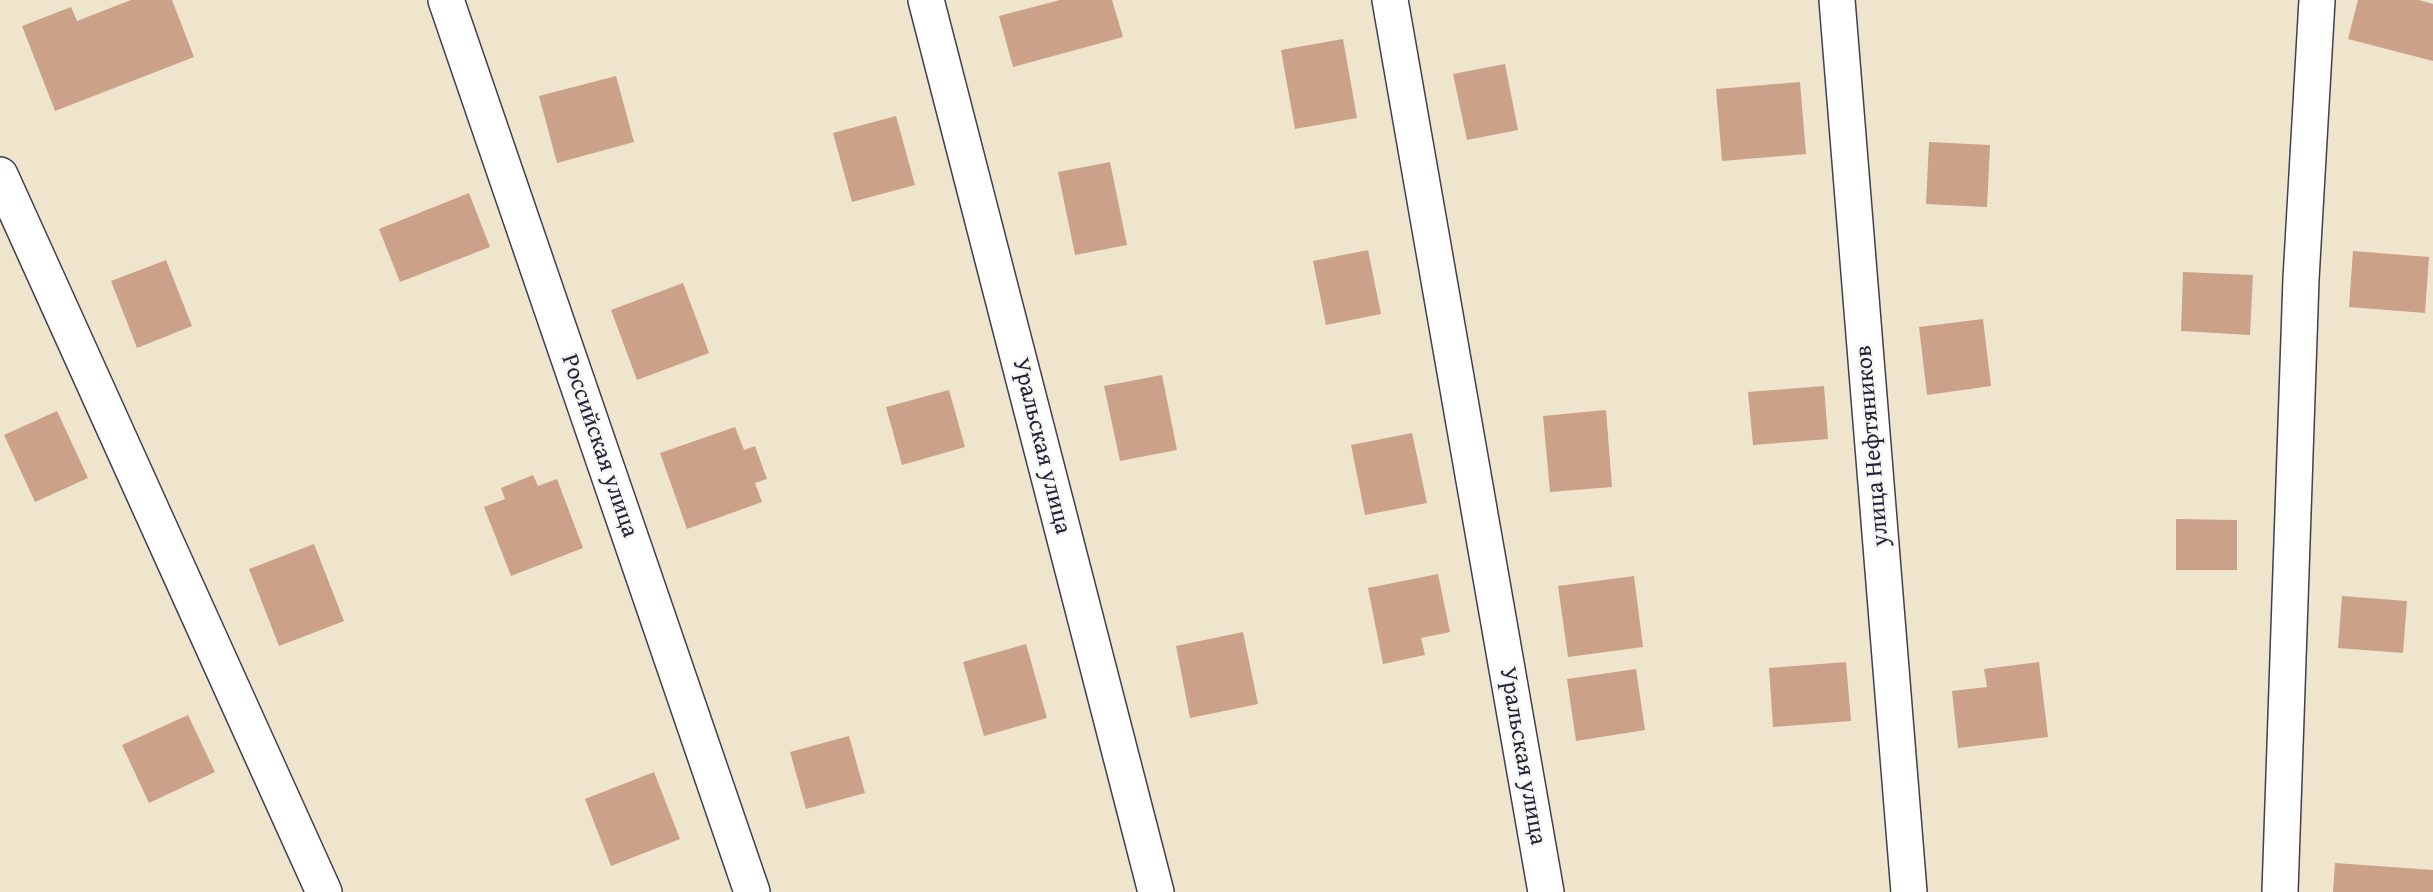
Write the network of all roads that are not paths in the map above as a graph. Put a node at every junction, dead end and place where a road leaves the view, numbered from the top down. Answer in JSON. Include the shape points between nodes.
{"nodes":[{"id":1,"x":446,"y":0,"type":"edge"},
{"id":2,"x":926,"y":0,"type":"edge"},
{"id":3,"x":1390,"y":0,"type":"edge"},
{"id":4,"x":1837,"y":0,"type":"edge"},
{"id":5,"x":2317,"y":0,"type":"edge"},
{"id":6,"x":0,"y":175,"type":"edge"},
{"id":7,"x":324,"y":892,"type":"edge"},
{"id":8,"x":751,"y":892,"type":"edge"},
{"id":9,"x":1156,"y":892,"type":"edge"},
{"id":10,"x":1546,"y":892,"type":"edge"},
{"id":11,"x":1909,"y":892,"type":"edge"},
{"id":12,"x":2280,"y":892,"type":"edge"}],
"edges":[{"from":1,"to":8,"type":"street","name":"Российская улица"},
{"from":2,"to":9,"type":"street","name":"Уральская улица"},
{"from":3,"to":10,"type":"street","name":"Уральская улица"},
{"from":4,"to":11,"type":"street","name":"улица Нефтяников"},
{"from":5,"to":12,"type":"street","via":[[2301,279]]},
{"from":6,"to":7,"type":"street"}]}
